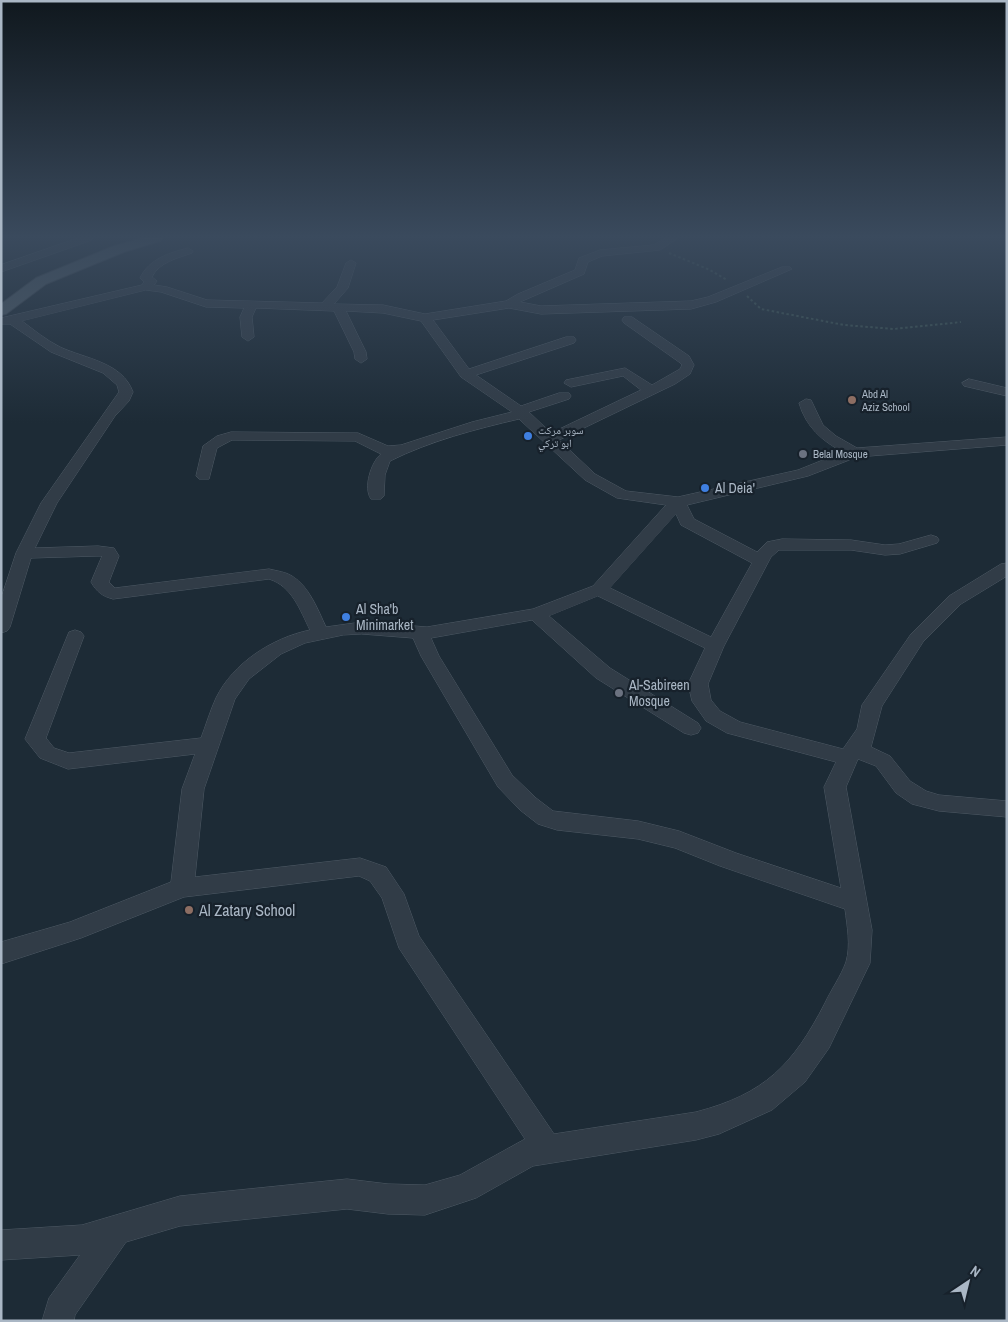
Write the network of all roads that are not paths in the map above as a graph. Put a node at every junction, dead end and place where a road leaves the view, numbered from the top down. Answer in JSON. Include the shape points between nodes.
{"nodes":[{"id":1,"x":23,"y":300,"type":"edge"},
{"id":2,"x":86,"y":300,"type":"edge"},
{"id":3,"x":197,"y":300,"type":"edge"},
{"id":4,"x":331,"y":300,"type":"edge"},
{"id":5,"x":516,"y":300,"type":"edge"},
{"id":6,"x":711,"y":300,"type":"edge"},
{"id":7,"x":509,"y":304,"type":"junction"},
{"id":8,"x":251,"y":306,"type":"junction"},
{"id":9,"x":324,"y":308,"type":"junction"},
{"id":10,"x":340,"y":309,"type":"junction"},
{"id":11,"x":5,"y":317,"type":"edge"},
{"id":12,"x":424,"y":318,"type":"junction"},
{"id":13,"x":628,"y":320,"type":"dead end"},
{"id":14,"x":248,"y":337,"type":"dead end"},
{"id":15,"x":570,"y":340,"type":"dead end"},
{"id":16,"x":361,"y":359,"type":"dead end"},
{"id":17,"x":466,"y":374,"type":"junction"},
{"id":18,"x":571,"y":383,"type":"dead end"},
{"id":19,"x":970,"y":383,"type":"dead end"},
{"id":20,"x":651,"y":390,"type":"junction"},
{"id":21,"x":1007,"y":392,"type":"edge"},
{"id":22,"x":564,"y":396,"type":"dead end"},
{"id":23,"x":806,"y":402,"type":"dead end"},
{"id":24,"x":521,"y":412,"type":"junction"},
{"id":25,"x":549,"y":439,"type":"junction"},
{"id":26,"x":1007,"y":442,"type":"edge"},
{"id":27,"x":403,"y":449,"type":"junction"},
{"id":28,"x":855,"y":452,"type":"junction"},
{"id":29,"x":204,"y":476,"type":"dead end"},
{"id":30,"x":376,"y":496,"type":"dead end"},
{"id":31,"x":678,"y":502,"type":"junction"},
{"id":32,"x":931,"y":540,"type":"dead end"},
{"id":33,"x":24,"y":553,"type":"junction"},
{"id":34,"x":761,"y":561,"type":"junction"},
{"id":35,"x":1007,"y":568,"type":"edge"},
{"id":36,"x":599,"y":590,"type":"junction"},
{"id":37,"x":536,"y":614,"type":"junction"},
{"id":38,"x":1,"y":627,"type":"edge"},
{"id":39,"x":320,"y":632,"type":"junction"},
{"id":40,"x":419,"y":632,"type":"junction"},
{"id":41,"x":75,"y":636,"type":"dead end"},
{"id":42,"x":715,"y":646,"type":"junction"},
{"id":43,"x":691,"y":728,"type":"dead end"},
{"id":44,"x":867,"y":730,"type":"junction"},
{"id":45,"x":209,"y":745,"type":"junction"},
{"id":46,"x":848,"y":758,"type":"junction"},
{"id":47,"x":1007,"y":808,"type":"edge"},
{"id":48,"x":182,"y":888,"type":"junction"},
{"id":49,"x":856,"y":903,"type":"junction"},
{"id":50,"x":1,"y":953,"type":"edge"},
{"id":51,"x":548,"y":1149,"type":"junction"},
{"id":52,"x":116,"y":1230,"type":"junction"},
{"id":53,"x":1,"y":1245,"type":"edge"},
{"id":54,"x":58,"y":1321,"type":"edge"}],
"edges":[{"from":1,"to":11,"type":"main road"},
{"from":2,"to":11,"type":"street"},
{"from":3,"to":8,"type":"street"},
{"from":4,"to":9,"type":"street"},
{"from":5,"to":7,"type":"street"},
{"from":6,"to":7,"type":"street","via":[[682,306],[541,310]]},
{"from":7,"to":12,"type":"street"},
{"from":8,"to":9,"type":"street"},
{"from":8,"to":14,"type":"street","via":[[246,317]]},
{"from":9,"to":10,"type":"street"},
{"from":10,"to":12,"type":"street","via":[[383,309]]},
{"from":10,"to":16,"type":"street"},
{"from":11,"to":33,"type":"street","via":[[56,350],[111,372],[121,379],[126,392],[49,503]]},
{"from":12,"to":17,"type":"street"},
{"from":13,"to":20,"type":"street","via":[[688,363],[685,371]]},
{"from":15,"to":17,"type":"street"},
{"from":17,"to":24,"type":"street"},
{"from":18,"to":20,"type":"street","via":[[626,372]]},
{"from":19,"to":21,"type":"street"},
{"from":20,"to":25,"type":"street"},
{"from":22,"to":24,"type":"street"},
{"from":23,"to":28,"type":"street","via":[[808,416],[823,433]]},
{"from":24,"to":25,"type":"street"},
{"from":24,"to":27,"type":"street"},
{"from":25,"to":31,"type":"street","via":[[590,477],[622,495]]},
{"from":26,"to":28,"type":"street"},
{"from":27,"to":29,"type":"street","via":[[386,451],[358,437],[231,436],[210,446]]},
{"from":27,"to":30,"type":"street","via":[[384,458],[377,475]]},
{"from":28,"to":31,"type":"street","via":[[803,473]]},
{"from":31,"to":34,"type":"street","via":[[688,522]]},
{"from":31,"to":36,"type":"street"},
{"from":32,"to":34,"type":"street","via":[[885,550],[851,545],[782,544],[774,546]]},
{"from":33,"to":38,"type":"street"},
{"from":33,"to":39,"type":"street","via":[[108,552],[111,556],[100,582],[113,594],[269,574],[290,581]]},
{"from":34,"to":42,"type":"street"},
{"from":35,"to":44,"type":"street","via":[[955,600],[917,638],[872,704]]},
{"from":36,"to":37,"type":"street"},
{"from":36,"to":42,"type":"street"},
{"from":37,"to":40,"type":"street"},
{"from":37,"to":43,"type":"street","via":[[603,673]]},
{"from":39,"to":40,"type":"street","via":[[362,628]]},
{"from":39,"to":45,"type":"street","via":[[274,650],[242,674],[226,698]]},
{"from":40,"to":49,"type":"street","via":[[505,781],[546,818],[638,830],[679,840]]},
{"from":41,"to":45,"type":"street","via":[[35,740],[47,753],[68,761]]},
{"from":42,"to":46,"type":"street","via":[[698,684],[702,700],[713,716],[734,728]]},
{"from":44,"to":46,"type":"street"},
{"from":44,"to":47,"type":"street","via":[[860,751],[882,761],[903,787],[920,798],[939,803]]},
{"from":45,"to":48,"type":"street","via":[[193,789]]},
{"from":46,"to":49,"type":"street","via":[[835,787]]},
{"from":48,"to":50,"type":"street","via":[[73,931]]},
{"from":48,"to":51,"type":"street","via":[[360,867],[378,874],[392,894],[408,941]]},
{"from":49,"to":51,"type":"street","via":[[860,949],[855,969],[809,1056],[780,1088],[755,1104],[719,1120],[687,1128]]},
{"from":51,"to":52,"type":"street","via":[[528,1152],[466,1188],[425,1200],[347,1194],[180,1212]]},
{"from":52,"to":53,"type":"street","via":[[82,1240]]},
{"from":52,"to":54,"type":"street","via":[[60,1309]]}]}
